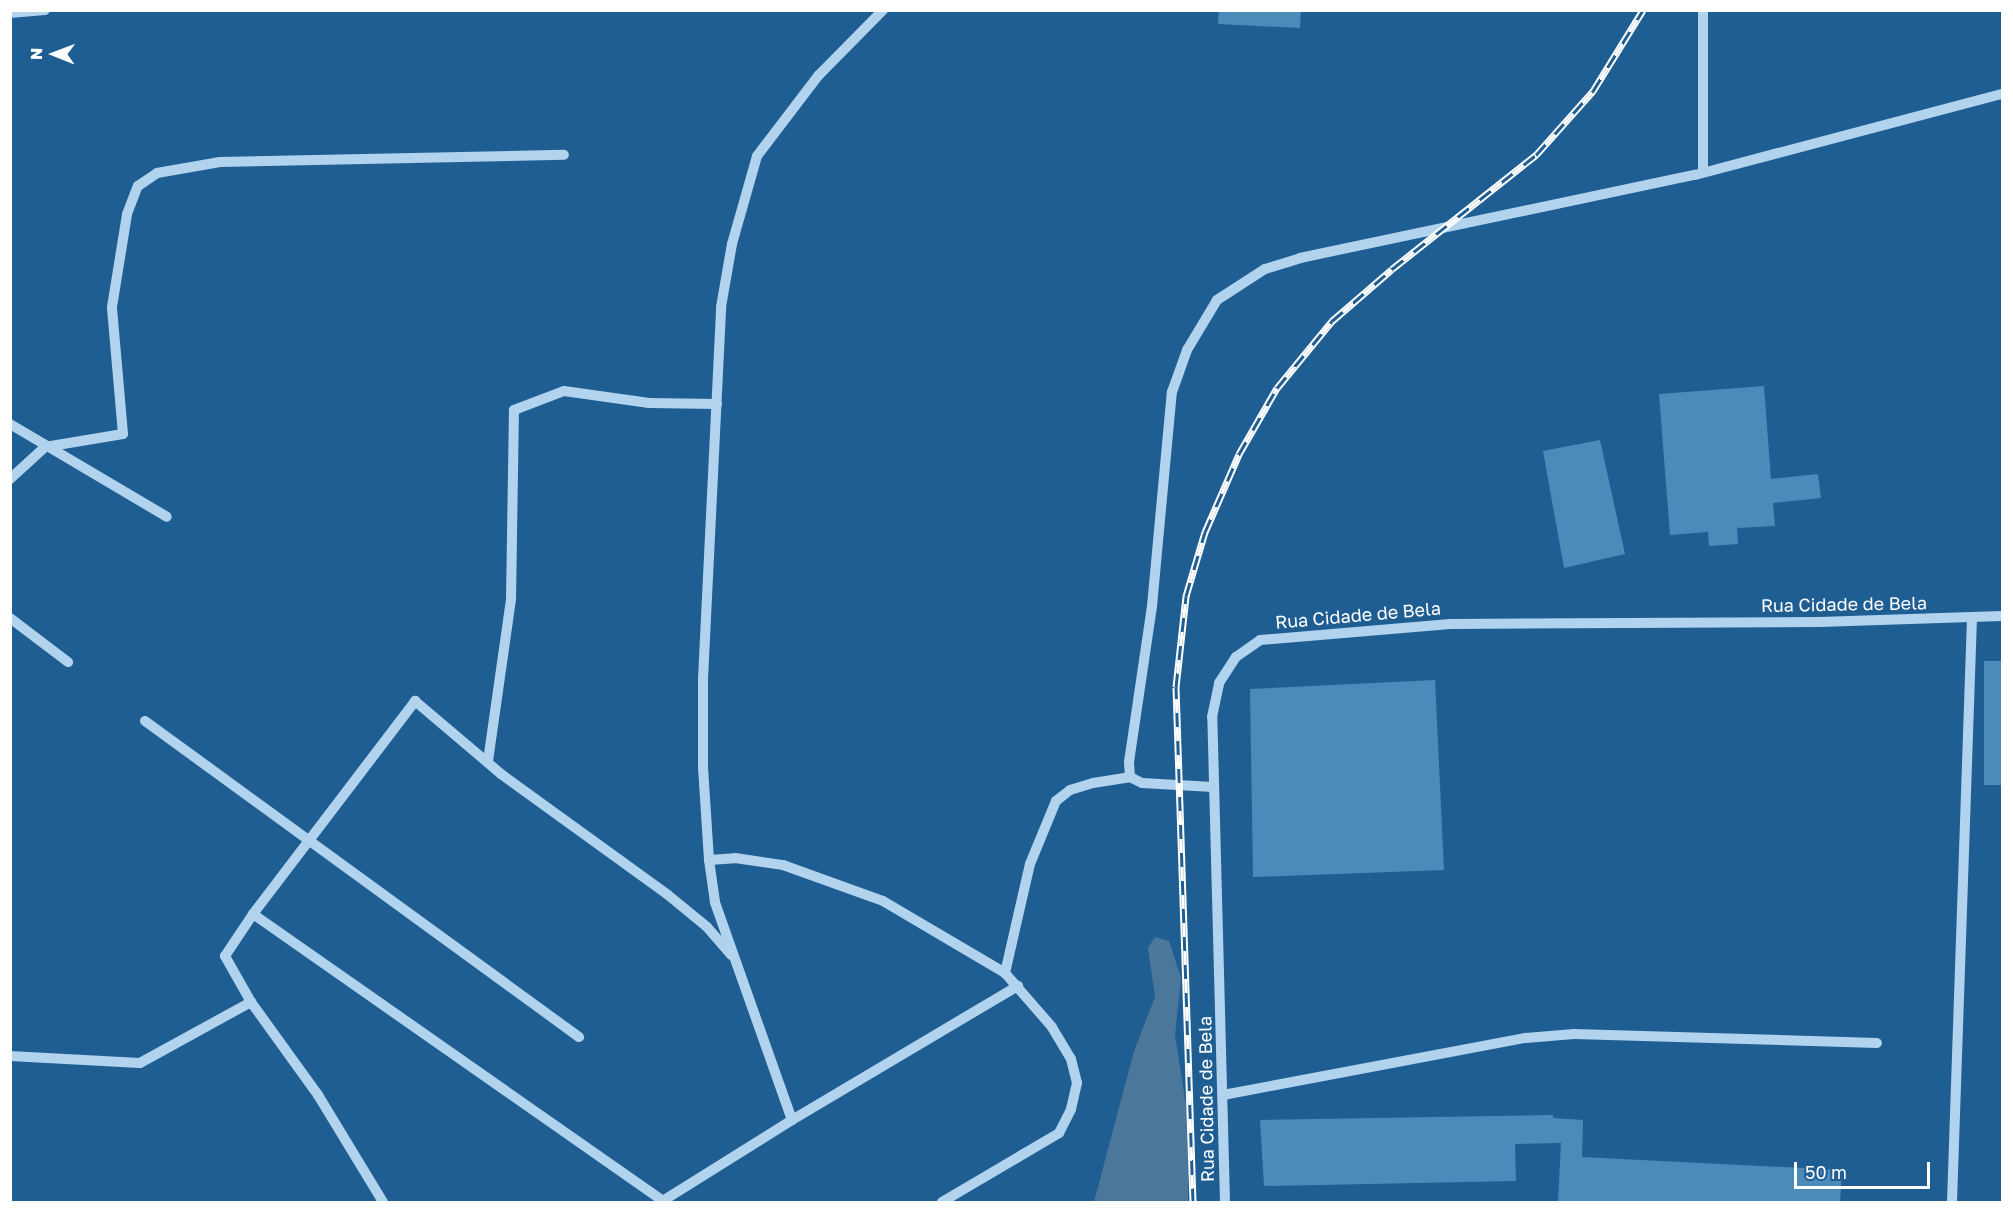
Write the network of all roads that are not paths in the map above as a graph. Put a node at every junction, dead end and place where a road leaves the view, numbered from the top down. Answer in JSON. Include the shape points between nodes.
{"nodes":[{"id":1,"x":45,"y":10,"type":"edge"},
{"id":2,"x":883,"y":10,"type":"edge"},
{"id":3,"x":1702,"y":10,"type":"edge"},
{"id":4,"x":10,"y":13,"type":"edge"},
{"id":5,"x":2002,"y":94,"type":"edge"},
{"id":6,"x":564,"y":155,"type":"dead end"},
{"id":7,"x":1702,"y":172,"type":"junction"},
{"id":8,"x":717,"y":404,"type":"junction"},
{"id":9,"x":10,"y":424,"type":"edge"},
{"id":10,"x":45,"y":447,"type":"junction"},
{"id":11,"x":10,"y":479,"type":"edge"},
{"id":12,"x":167,"y":517,"type":"dead end"},
{"id":13,"x":2002,"y":616,"type":"edge"},
{"id":14,"x":10,"y":618,"type":"edge"},
{"id":15,"x":1972,"y":618,"type":"junction"},
{"id":16,"x":68,"y":662,"type":"dead end"},
{"id":17,"x":145,"y":721,"type":"dead end"},
{"id":18,"x":488,"y":761,"type":"junction"},
{"id":19,"x":1130,"y":777,"type":"junction"},
{"id":20,"x":1213,"y":787,"type":"junction"},
{"id":21,"x":307,"y":842,"type":"junction"},
{"id":22,"x":709,"y":860,"type":"junction"},
{"id":23,"x":253,"y":914,"type":"junction"},
{"id":24,"x":736,"y":960,"type":"junction"},
{"id":25,"x":1005,"y":973,"type":"junction"},
{"id":26,"x":1018,"y":986,"type":"junction"},
{"id":27,"x":251,"y":1002,"type":"junction"},
{"id":28,"x":579,"y":1037,"type":"dead end"},
{"id":29,"x":1877,"y":1043,"type":"dead end"},
{"id":30,"x":10,"y":1056,"type":"edge"},
{"id":31,"x":1223,"y":1095,"type":"junction"},
{"id":32,"x":792,"y":1120,"type":"junction"},
{"id":33,"x":662,"y":1202,"type":"edge"},
{"id":34,"x":382,"y":1203,"type":"edge"},
{"id":35,"x":942,"y":1203,"type":"edge"},
{"id":36,"x":1225,"y":1203,"type":"edge"},
{"id":37,"x":1952,"y":1203,"type":"edge"}],
"edges":[{"from":1,"to":4,"type":"street"},
{"from":2,"to":8,"type":"street","via":[[818,76],[757,156],[726,277]]},
{"from":3,"to":7,"type":"street"},
{"from":5,"to":7,"type":"street"},
{"from":6,"to":10,"type":"street","via":[[220,162],[157,173],[138,186],[127,214],[112,307],[123,434]]},
{"from":7,"to":19,"type":"street","via":[[1300,258],[1265,269],[1217,300],[1187,350],[1172,392],[1152,606]]},
{"from":8,"to":18,"type":"street","via":[[650,403],[564,391],[514,410],[511,599]]},
{"from":8,"to":22,"type":"street","via":[[703,679]]},
{"from":9,"to":10,"type":"street"},
{"from":10,"to":11,"type":"street"},
{"from":10,"to":12,"type":"street"},
{"from":13,"to":15,"type":"street","name":"Rua Cidade de Bela"},
{"from":14,"to":16,"type":"street"},
{"from":15,"to":20,"type":"street","name":"Rua Cidade de Bela","via":[[1450,624],[1260,640],[1236,657],[1219,683],[1212,717]]},
{"from":15,"to":37,"type":"street"},
{"from":17,"to":21,"type":"street"},
{"from":18,"to":21,"type":"street","via":[[415,701]]},
{"from":18,"to":24,"type":"street","via":[[668,895],[707,927]]},
{"from":19,"to":20,"type":"street","via":[[1142,783]]},
{"from":19,"to":25,"type":"street","via":[[1070,790],[1056,801],[1030,864]]},
{"from":20,"to":31,"type":"street","name":"Rua Cidade de Bela"},
{"from":21,"to":23,"type":"street"},
{"from":21,"to":28,"type":"street"},
{"from":22,"to":24,"type":"street","via":[[715,902]]},
{"from":22,"to":25,"type":"street","via":[[735,858],[783,865],[883,901]]},
{"from":23,"to":27,"type":"street","via":[[225,956]]},
{"from":23,"to":33,"type":"street"},
{"from":24,"to":32,"type":"street"},
{"from":25,"to":26,"type":"street"},
{"from":26,"to":32,"type":"street"},
{"from":26,"to":35,"type":"street","via":[[1052,1027],[1071,1059],[1077,1083],[1071,1110],[1059,1133]]},
{"from":27,"to":30,"type":"street","via":[[140,1063]]},
{"from":27,"to":34,"type":"street","via":[[318,1095]]},
{"from":29,"to":31,"type":"street","via":[[1574,1034],[1526,1038]]},
{"from":31,"to":36,"type":"street","name":"Rua Cidade de Bela"},
{"from":32,"to":33,"type":"street"}]}
